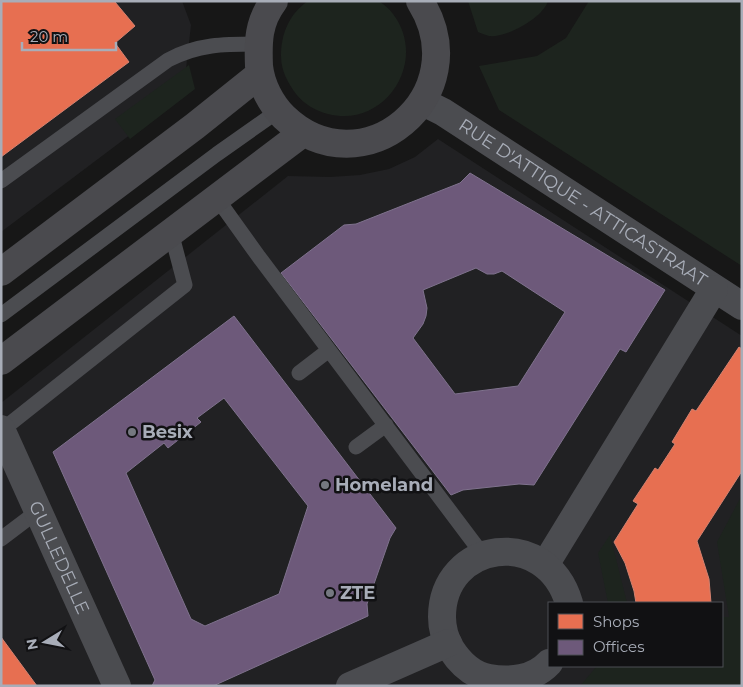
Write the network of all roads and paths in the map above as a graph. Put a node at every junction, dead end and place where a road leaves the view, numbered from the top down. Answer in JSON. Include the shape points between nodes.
{"nodes":[{"id":1,"x":420,"y":1,"type":"edge"},
{"id":2,"x":261,"y":16,"type":"edge"},
{"id":3,"x":260,"y":74,"type":"junction"},
{"id":4,"x":422,"y":102,"type":"junction"},
{"id":5,"x":278,"y":111,"type":"junction"},
{"id":6,"x":304,"y":132,"type":"junction"},
{"id":7,"x":1,"y":181,"type":"edge"},
{"id":8,"x":216,"y":197,"type":"junction"},
{"id":9,"x":171,"y":232,"type":"junction"},
{"id":10,"x":1,"y":272,"type":"edge"},
{"id":11,"x":714,"y":289,"type":"junction"},
{"id":12,"x":742,"y":306,"type":"edge"},
{"id":13,"x":1,"y":315,"type":"edge"},
{"id":14,"x":329,"y":350,"type":"junction"},
{"id":15,"x":1,"y":361,"type":"edge"},
{"id":16,"x":299,"y":373,"type":"dead end"},
{"id":17,"x":386,"y":425,"type":"junction"},
{"id":18,"x":2,"y":430,"type":"edge"},
{"id":19,"x":356,"y":447,"type":"dead end"},
{"id":20,"x":38,"y":511,"type":"junction"},
{"id":21,"x":1,"y":539,"type":"edge"},
{"id":22,"x":483,"y":556,"type":"junction"},
{"id":23,"x":545,"y":565,"type":"junction"},
{"id":24,"x":569,"y":602,"type":"edge"},
{"id":25,"x":448,"y":643,"type":"junction"},
{"id":26,"x":548,"y":664,"type":"edge"},
{"id":27,"x":117,"y":686,"type":"edge"},
{"id":28,"x":350,"y":686,"type":"edge"}],
"edges":[{"from":1,"to":4,"type":"main road","via":[[435,33],[437,52],[430,87]]},
{"from":2,"to":3,"type":"main road"},
{"from":2,"to":7,"type":"lane","via":[[216,44],[184,51],[168,60]]},
{"from":3,"to":5,"type":"main road"},
{"from":3,"to":10,"type":"main road"},
{"from":4,"to":6,"type":"main road","via":[[410,117],[378,138],[340,143]]},
{"from":4,"to":11,"type":"street","name":"RUE D'ATTIQUE - ATTICASTRAAT","via":[[443,112]]},
{"from":5,"to":6,"type":"main road"},
{"from":5,"to":13,"type":"lane"},
{"from":6,"to":8,"type":"main road"},
{"from":8,"to":9,"type":"main road"},
{"from":8,"to":14,"type":"lane"},
{"from":9,"to":15,"type":"main road"},
{"from":9,"to":18,"type":"lane","via":[[185,286]]},
{"from":11,"to":12,"type":"street","name":"RUE D'ATTIQUE - ATTICASTRAAT"},
{"from":11,"to":23,"type":"street"},
{"from":14,"to":16,"type":"lane"},
{"from":14,"to":17,"type":"lane"},
{"from":17,"to":19,"type":"lane"},
{"from":17,"to":22,"type":"lane"},
{"from":18,"to":20,"type":"street","name":"GULLEDELLE"},
{"from":20,"to":21,"type":"lane"},
{"from":20,"to":27,"type":"street","name":"GULLEDELLE"},
{"from":22,"to":23,"type":"street","via":[[522,553]]},
{"from":22,"to":25,"type":"street","via":[[464,567],[448,588],[442,606],[442,625]]},
{"from":23,"to":24,"type":"street","via":[[556,575]]},
{"from":25,"to":26,"type":"street","via":[[470,670],[487,678],[522,678]]},
{"from":25,"to":28,"type":"street"}]}
